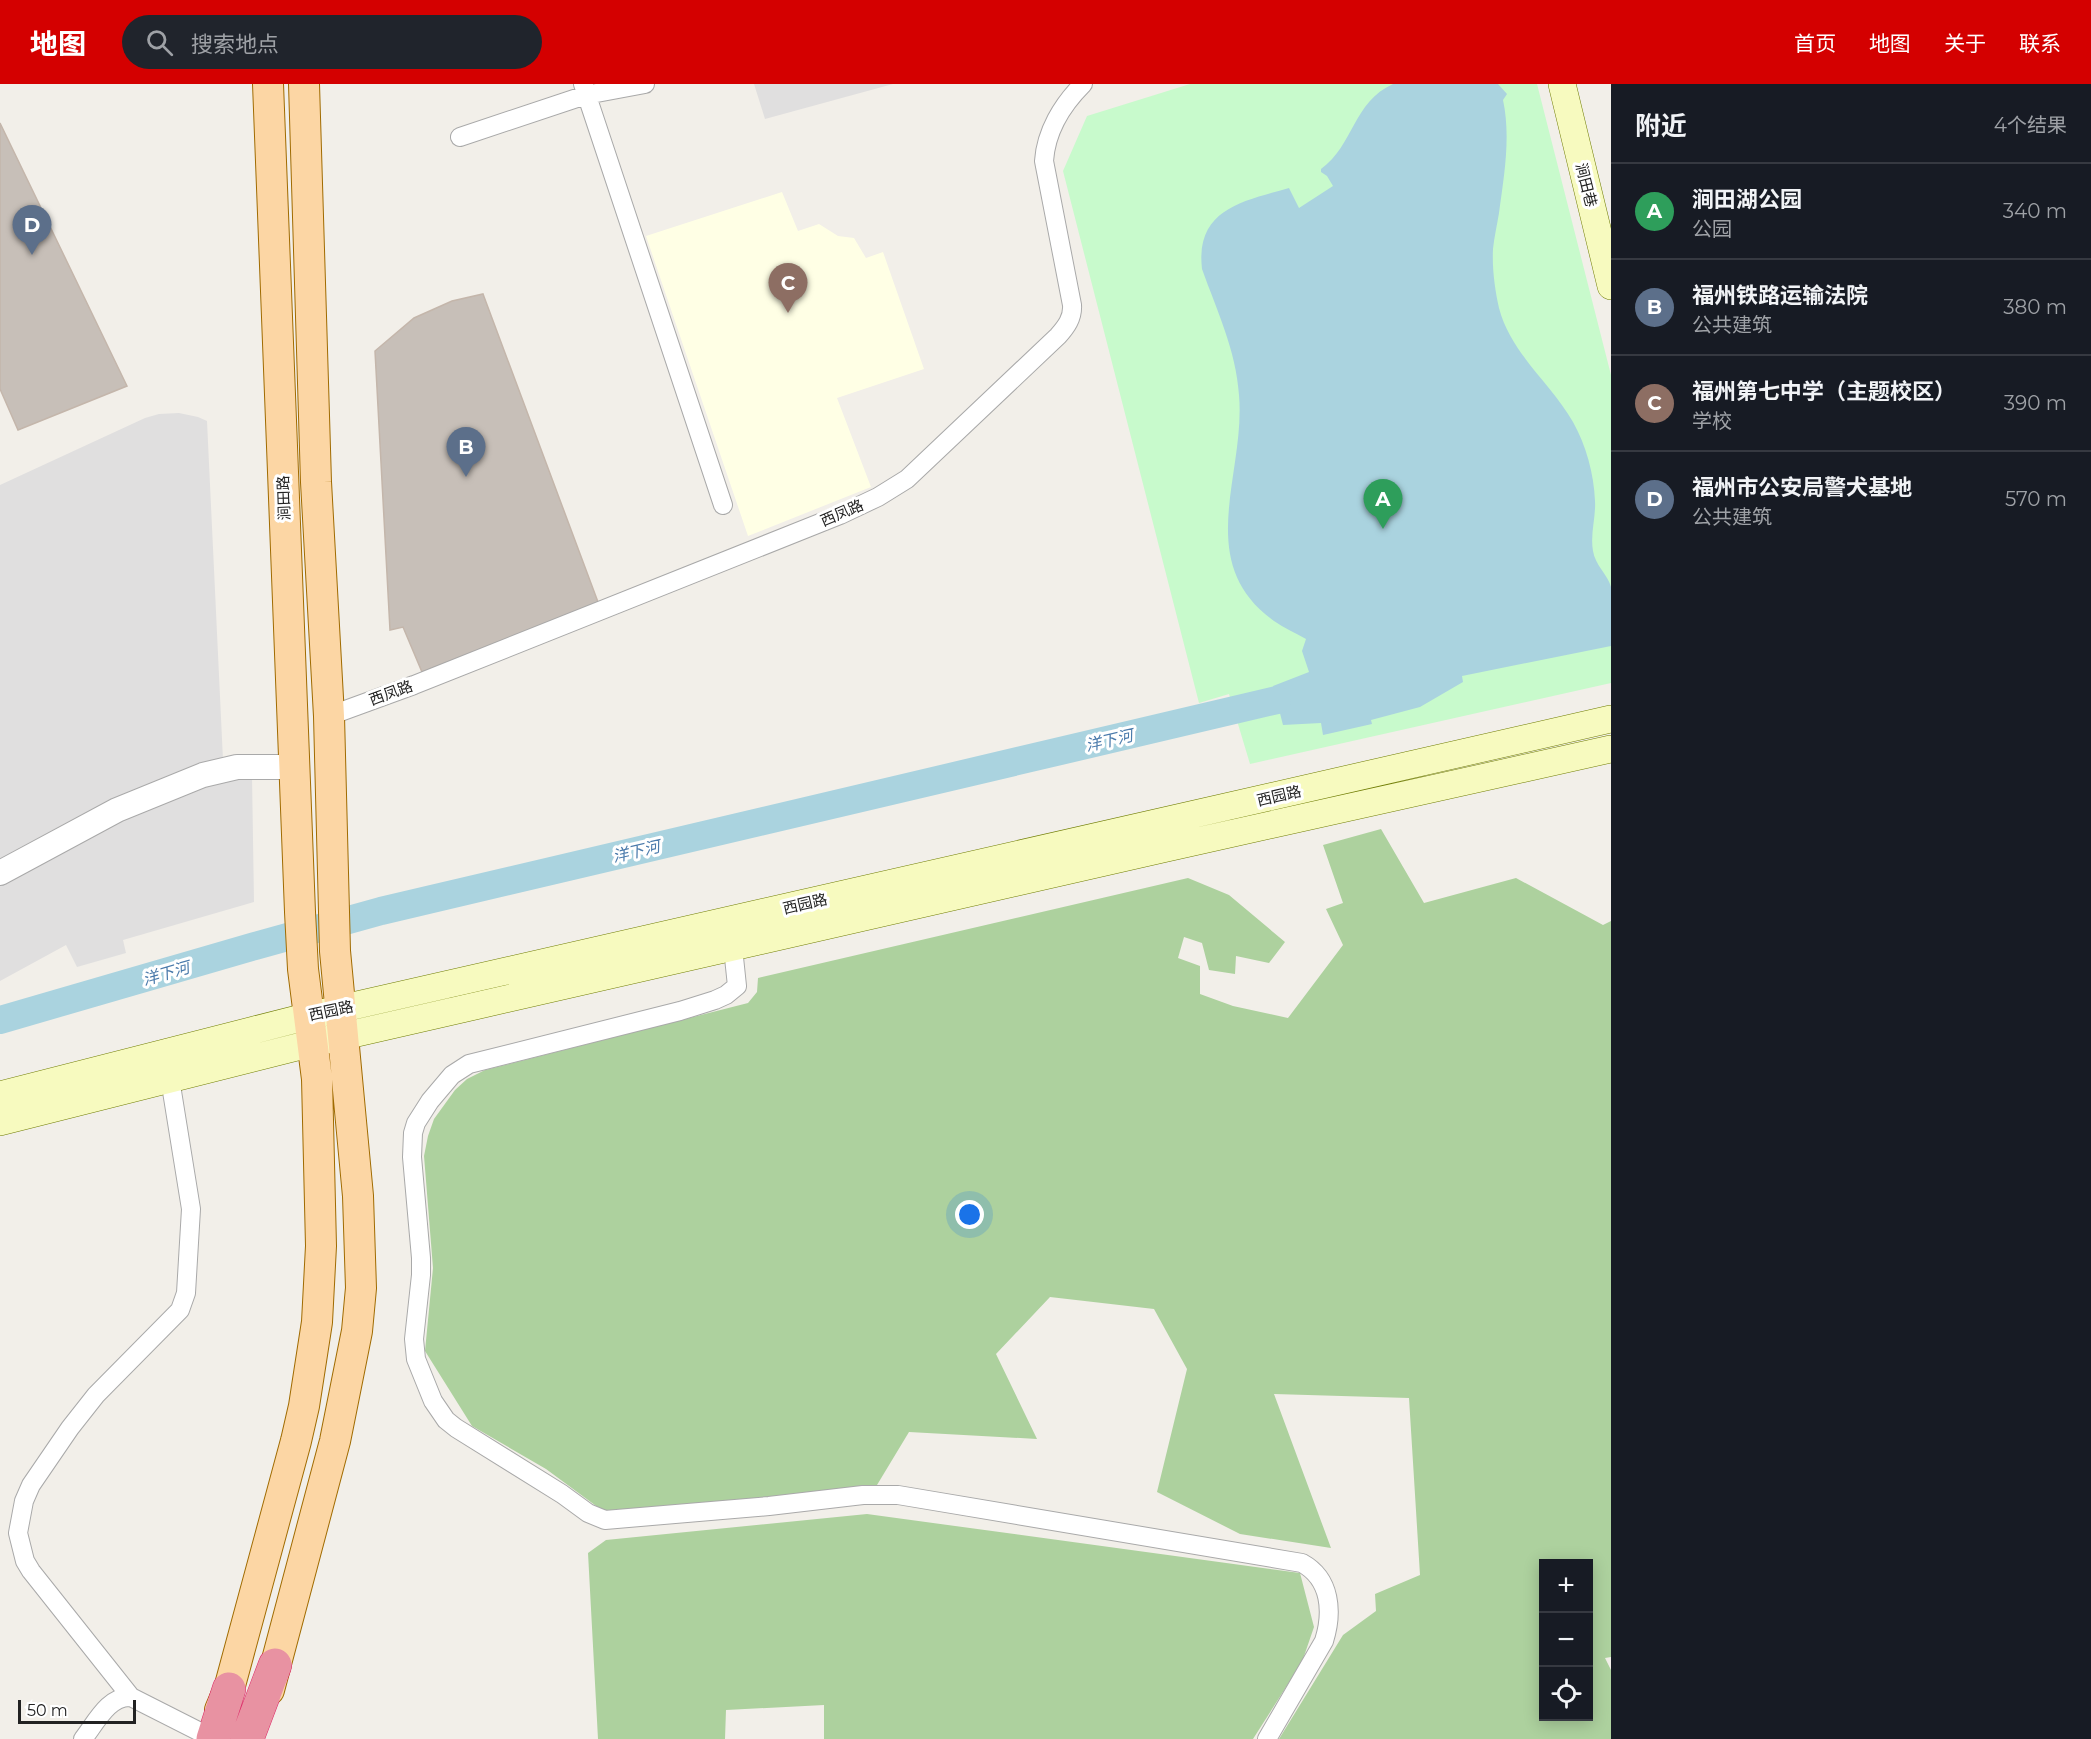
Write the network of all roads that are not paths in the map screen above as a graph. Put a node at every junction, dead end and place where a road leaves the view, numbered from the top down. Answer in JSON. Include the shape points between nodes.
{"nodes":[{"id":1,"x":268,"y":84,"type":"edge"},
{"id":2,"x":304,"y":84,"type":"edge"},
{"id":3,"x":645,"y":84,"type":"edge"},
{"id":4,"x":1083,"y":84,"type":"edge"},
{"id":5,"x":1562,"y":84,"type":"edge"},
{"id":6,"x":1576,"y":84,"type":"edge"},
{"id":7,"x":585,"y":89,"type":"edge"},
{"id":8,"x":460,"y":137,"type":"dead end"},
{"id":9,"x":1611,"y":221,"type":"edge"},
{"id":10,"x":1611,"y":286,"type":"edge"},
{"id":11,"x":723,"y":505,"type":"dead end"},
{"id":12,"x":329,"y":716,"type":"junction"},
{"id":13,"x":1611,"y":719,"type":"edge"},
{"id":14,"x":1611,"y":750,"type":"edge"},
{"id":15,"x":295,"y":767,"type":"junction"},
{"id":16,"x":0,"y":873,"type":"edge"},
{"id":17,"x":732,"y":948,"type":"junction"},
{"id":18,"x":342,"y":1023,"type":"junction"},
{"id":19,"x":311,"y":1029,"type":"junction"},
{"id":20,"x":170,"y":1079,"type":"junction"},
{"id":21,"x":0,"y":1095,"type":"edge"},
{"id":22,"x":0,"y":1122,"type":"edge"},
{"id":23,"x":275,"y":1665,"type":"junction"},
{"id":24,"x":229,"y":1689,"type":"joint"},
{"id":25,"x":130,"y":1696,"type":"junction"},
{"id":26,"x":210,"y":1738,"type":"edge"},
{"id":27,"x":83,"y":1739,"type":"edge"},
{"id":28,"x":247,"y":1739,"type":"edge"},
{"id":29,"x":256,"y":1739,"type":"edge"},
{"id":30,"x":1267,"y":1739,"type":"edge"}],
"edges":[{"from":1,"to":15,"type":"main road","name":"涧田路"},
{"from":2,"to":12,"type":"main road","via":[[316,482]]},
{"from":3,"to":7,"type":"street"},
{"from":4,"to":12,"type":"street","name":"西凤路","via":[[1054,123],[1044,162],[1072,304],[1070,320],[1058,336],[907,479],[840,515]]},
{"from":5,"to":10,"type":"main road","name":"涧田巷"},
{"from":6,"to":9,"type":"main road"},
{"from":7,"to":8,"type":"street"},
{"from":7,"to":11,"type":"street"},
{"from":12,"to":18,"type":"main road","via":[[335,951]]},
{"from":13,"to":18,"type":"main road","name":"西园路"},
{"from":14,"to":17,"type":"main road","name":"西园路"},
{"from":15,"to":16,"type":"street","via":[[237,767],[203,775],[117,810]]},
{"from":15,"to":19,"type":"main road","name":"涧田路","via":[[303,969]]},
{"from":17,"to":18,"type":"main road","name":"西园路"},
{"from":17,"to":30,"type":"street","via":[[736,986],[726,995],[680,1011],[469,1064],[443,1084],[421,1114],[412,1145],[421,1258],[414,1350],[440,1412],[456,1428],[604,1520],[898,1495],[1302,1563],[1320,1576],[1326,1590],[1328,1628]]},
{"from":18,"to":19,"type":"main road","name":"西园路"},
{"from":18,"to":23,"type":"main road","via":[[358,1196],[360,1304],[328,1469]]},
{"from":19,"to":20,"type":"main road","name":"西园路"},
{"from":19,"to":21,"type":"main road","name":"西园路"},
{"from":19,"to":24,"type":"main road","name":"涧田路","via":[[317,1079],[321,1246],[315,1342],[296,1441]]},
{"from":20,"to":22,"type":"main road","name":"西园路"},
{"from":20,"to":25,"type":"street","via":[[191,1209],[184,1301],[69,1428],[31,1485],[18,1533],[31,1571]]},
{"from":23,"to":28,"type":"highway"},
{"from":23,"to":29,"type":"main road"},
{"from":24,"to":26,"type":"highway"},
{"from":25,"to":26,"type":"street"},
{"from":25,"to":27,"type":"street","via":[[114,1700]]}]}
